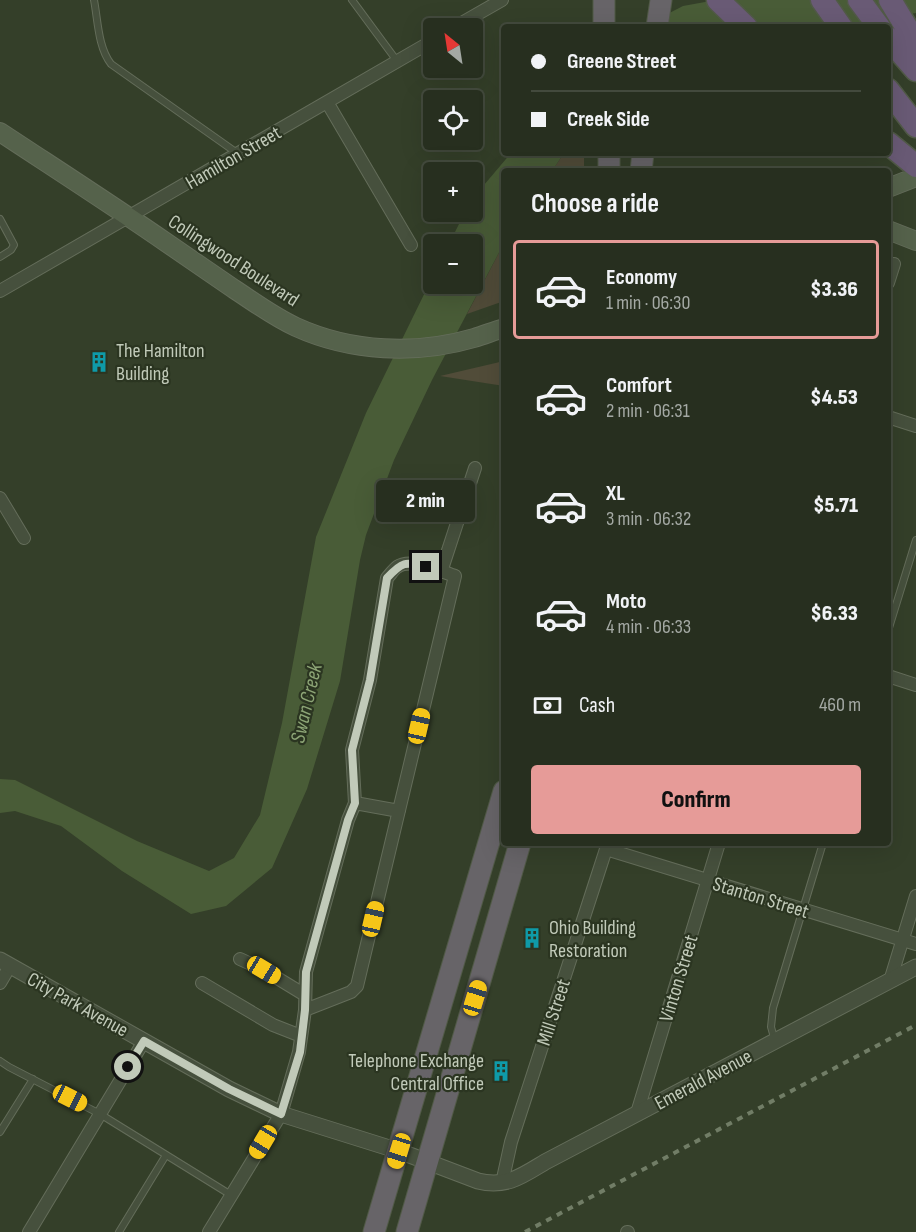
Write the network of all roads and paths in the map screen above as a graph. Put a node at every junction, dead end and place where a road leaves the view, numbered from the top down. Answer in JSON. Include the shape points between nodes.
{"nodes":[{"id":1,"x":94,"y":0,"type":"edge"},
{"id":2,"x":352,"y":0,"type":"edge"},
{"id":3,"x":502,"y":0,"type":"edge"},
{"id":4,"x":661,"y":0,"type":"edge"},
{"id":5,"x":718,"y":0,"type":"edge"},
{"id":6,"x":822,"y":0,"type":"edge"},
{"id":7,"x":859,"y":0,"type":"edge"},
{"id":8,"x":890,"y":0,"type":"edge"},
{"id":9,"x":470,"y":18,"type":"edge"},
{"id":10,"x":657,"y":24,"type":"edge"},
{"id":11,"x":743,"y":24,"type":"edge"},
{"id":12,"x":839,"y":24,"type":"edge"},
{"id":13,"x":877,"y":24,"type":"edge"},
{"id":14,"x":891,"y":41,"type":"edge"},
{"id":15,"x":916,"y":43,"type":"edge"},
{"id":16,"x":423,"y":46,"type":"edge"},
{"id":17,"x":397,"y":61,"type":"junction"},
{"id":18,"x":916,"y":70,"type":"edge"},
{"id":19,"x":891,"y":94,"type":"edge"},
{"id":20,"x":327,"y":102,"type":"junction"},
{"id":21,"x":916,"y":126,"type":"edge"},
{"id":22,"x":0,"y":132,"type":"edge"},
{"id":23,"x":891,"y":145,"type":"edge"},
{"id":24,"x":238,"y":154,"type":"junction"},
{"id":25,"x":916,"y":166,"type":"edge"},
{"id":26,"x":916,"y":177,"type":"edge"},
{"id":27,"x":891,"y":187,"type":"edge"},
{"id":28,"x":129,"y":217,"type":"junction"},
{"id":29,"x":0,"y":219,"type":"edge"},
{"id":30,"x":891,"y":231,"type":"edge"},
{"id":31,"x":916,"y":241,"type":"edge"},
{"id":32,"x":411,"y":245,"type":"dead end"},
{"id":33,"x":0,"y":257,"type":"edge"},
{"id":34,"x":894,"y":264,"type":"dead end"},
{"id":35,"x":891,"y":274,"type":"edge"},
{"id":36,"x":0,"y":291,"type":"edge"},
{"id":37,"x":501,"y":329,"type":"edge"},
{"id":38,"x":891,"y":418,"type":"edge"},
{"id":39,"x":916,"y":426,"type":"edge"},
{"id":40,"x":475,"y":468,"type":"dead end"},
{"id":41,"x":0,"y":498,"type":"edge"},
{"id":42,"x":24,"y":538,"type":"dead end"},
{"id":43,"x":916,"y":540,"type":"edge"},
{"id":44,"x":441,"y":572,"type":"junction"},
{"id":45,"x":891,"y":621,"type":"edge"},
{"id":46,"x":891,"y":677,"type":"edge"},
{"id":47,"x":916,"y":685,"type":"edge"},
{"id":48,"x":501,"y":801,"type":"edge"},
{"id":49,"x":355,"y":803,"type":"junction"},
{"id":50,"x":399,"y":811,"type":"junction"},
{"id":51,"x":519,"y":846,"type":"edge"},
{"id":52,"x":607,"y":846,"type":"edge"},
{"id":53,"x":718,"y":846,"type":"edge"},
{"id":54,"x":822,"y":846,"type":"edge"},
{"id":55,"x":708,"y":881,"type":"junction"},
{"id":56,"x":916,"y":896,"type":"edge"},
{"id":57,"x":803,"y":909,"type":"junction"},
{"id":58,"x":903,"y":940,"type":"junction"},
{"id":59,"x":916,"y":944,"type":"edge"},
{"id":60,"x":240,"y":959,"type":"dead end"},
{"id":61,"x":5,"y":963,"type":"edge"},
{"id":62,"x":916,"y":968,"type":"edge"},
{"id":63,"x":890,"y":981,"type":"junction"},
{"id":64,"x":0,"y":983,"type":"edge"},
{"id":65,"x":202,"y":983,"type":"dead end"},
{"id":66,"x":305,"y":995,"type":"junction"},
{"id":67,"x":305,"y":1010,"type":"junction"},
{"id":68,"x":301,"y":1036,"type":"junction"},
{"id":69,"x":144,"y":1041,"type":"junction"},
{"id":70,"x":775,"y":1042,"type":"junction"},
{"id":71,"x":0,"y":1061,"type":"edge"},
{"id":72,"x":33,"y":1079,"type":"junction"},
{"id":73,"x":638,"y":1113,"type":"junction"},
{"id":74,"x":100,"y":1114,"type":"junction"},
{"id":75,"x":281,"y":1114,"type":"junction"},
{"id":76,"x":0,"y":1132,"type":"edge"},
{"id":77,"x":399,"y":1151,"type":"junction"},
{"id":78,"x":166,"y":1155,"type":"junction"},
{"id":79,"x":427,"y":1162,"type":"junction"},
{"id":80,"x":495,"y":1183,"type":"junction"},
{"id":81,"x":231,"y":1196,"type":"junction"},
{"id":82,"x":29,"y":1232,"type":"edge"},
{"id":83,"x":119,"y":1232,"type":"edge"},
{"id":84,"x":209,"y":1232,"type":"edge"},
{"id":85,"x":374,"y":1232,"type":"edge"},
{"id":86,"x":407,"y":1232,"type":"edge"}],
"edges":[{"from":1,"to":24,"type":"lane","via":[[103,48],[111,64]]},
{"from":2,"to":17,"type":"lane"},
{"from":3,"to":9,"type":"street"},
{"from":4,"to":10,"type":"highway"},
{"from":5,"to":11,"type":"highway"},
{"from":6,"to":12,"type":"highway"},
{"from":7,"to":13,"type":"highway"},
{"from":8,"to":15,"type":"highway"},
{"from":14,"to":18,"type":"highway"},
{"from":16,"to":17,"type":"street","name":"Hamilton Street"},
{"from":17,"to":20,"type":"street","name":"Hamilton Street"},
{"from":19,"to":21,"type":"highway"},
{"from":20,"to":24,"type":"street","name":"Hamilton Street"},
{"from":20,"to":32,"type":"street"},
{"from":22,"to":28,"type":"main road","name":"Collingwood Boulevard"},
{"from":23,"to":25,"type":"highway"},
{"from":24,"to":28,"type":"street","name":"Hamilton Street"},
{"from":26,"to":27,"type":"main road"},
{"from":28,"to":36,"type":"street","name":"Hamilton Street"},
{"from":28,"to":37,"type":"main road","name":"Collingwood Boulevard","via":[[258,305],[296,327],[339,341],[376,348],[419,348]]},
{"from":29,"to":33,"type":"lane","via":[[14,244]]},
{"from":30,"to":31,"type":"main road"},
{"from":34,"to":35,"type":"street"},
{"from":38,"to":39,"type":"street"},
{"from":40,"to":44,"type":"street"},
{"from":41,"to":42,"type":"street"},
{"from":43,"to":45,"type":"lane"},
{"from":44,"to":49,"type":"street","via":[[410,563],[398,566],[387,578],[370,680],[352,750]]},
{"from":44,"to":50,"type":"street","via":[[455,576]]},
{"from":46,"to":47,"type":"street"},
{"from":48,"to":77,"type":"highway"},
{"from":49,"to":50,"type":"street"},
{"from":49,"to":66,"type":"street","via":[[306,972]]},
{"from":50,"to":67,"type":"street","via":[[357,986]]},
{"from":51,"to":79,"type":"highway"},
{"from":52,"to":55,"type":"street","name":"Stanton Street"},
{"from":52,"to":80,"type":"street","name":"Mill Street"},
{"from":53,"to":55,"type":"street","name":"Vinton Street"},
{"from":54,"to":57,"type":"lane"},
{"from":55,"to":57,"type":"street","name":"Stanton Street"},
{"from":55,"to":73,"type":"street","name":"Vinton Street"},
{"from":56,"to":58,"type":"street"},
{"from":57,"to":58,"type":"street","name":"Stanton Street"},
{"from":57,"to":70,"type":"lane","via":[[773,1008],[771,1029]]},
{"from":58,"to":59,"type":"street","name":"Stanton Street"},
{"from":58,"to":63,"type":"street"},
{"from":60,"to":66,"type":"street"},
{"from":61,"to":64,"type":"street"},
{"from":61,"to":69,"type":"street","name":"City Park Avenue"},
{"from":62,"to":63,"type":"street","name":"Emerald Avenue"},
{"from":63,"to":70,"type":"street","name":"Emerald Avenue"},
{"from":65,"to":68,"type":"street","via":[[273,1025]]},
{"from":66,"to":67,"type":"street"},
{"from":67,"to":68,"type":"street"},
{"from":68,"to":75,"type":"street","via":[[300,1052]]},
{"from":69,"to":74,"type":"street"},
{"from":69,"to":75,"type":"street","name":"City Park Avenue"},
{"from":70,"to":73,"type":"street","name":"Emerald Avenue"},
{"from":71,"to":72,"type":"lane"},
{"from":72,"to":74,"type":"lane"},
{"from":72,"to":76,"type":"lane"},
{"from":73,"to":80,"type":"street","name":"Emerald Avenue","via":[[519,1178]]},
{"from":74,"to":78,"type":"lane"},
{"from":74,"to":82,"type":"street"},
{"from":75,"to":77,"type":"street","name":"City Park Avenue"},
{"from":75,"to":81,"type":"street"},
{"from":77,"to":79,"type":"street","name":"City Park Avenue"},
{"from":77,"to":85,"type":"highway"},
{"from":78,"to":81,"type":"lane"},
{"from":78,"to":83,"type":"lane"},
{"from":79,"to":80,"type":"street","name":"City Park Avenue"},
{"from":79,"to":86,"type":"highway"},
{"from":81,"to":84,"type":"street"}]}
